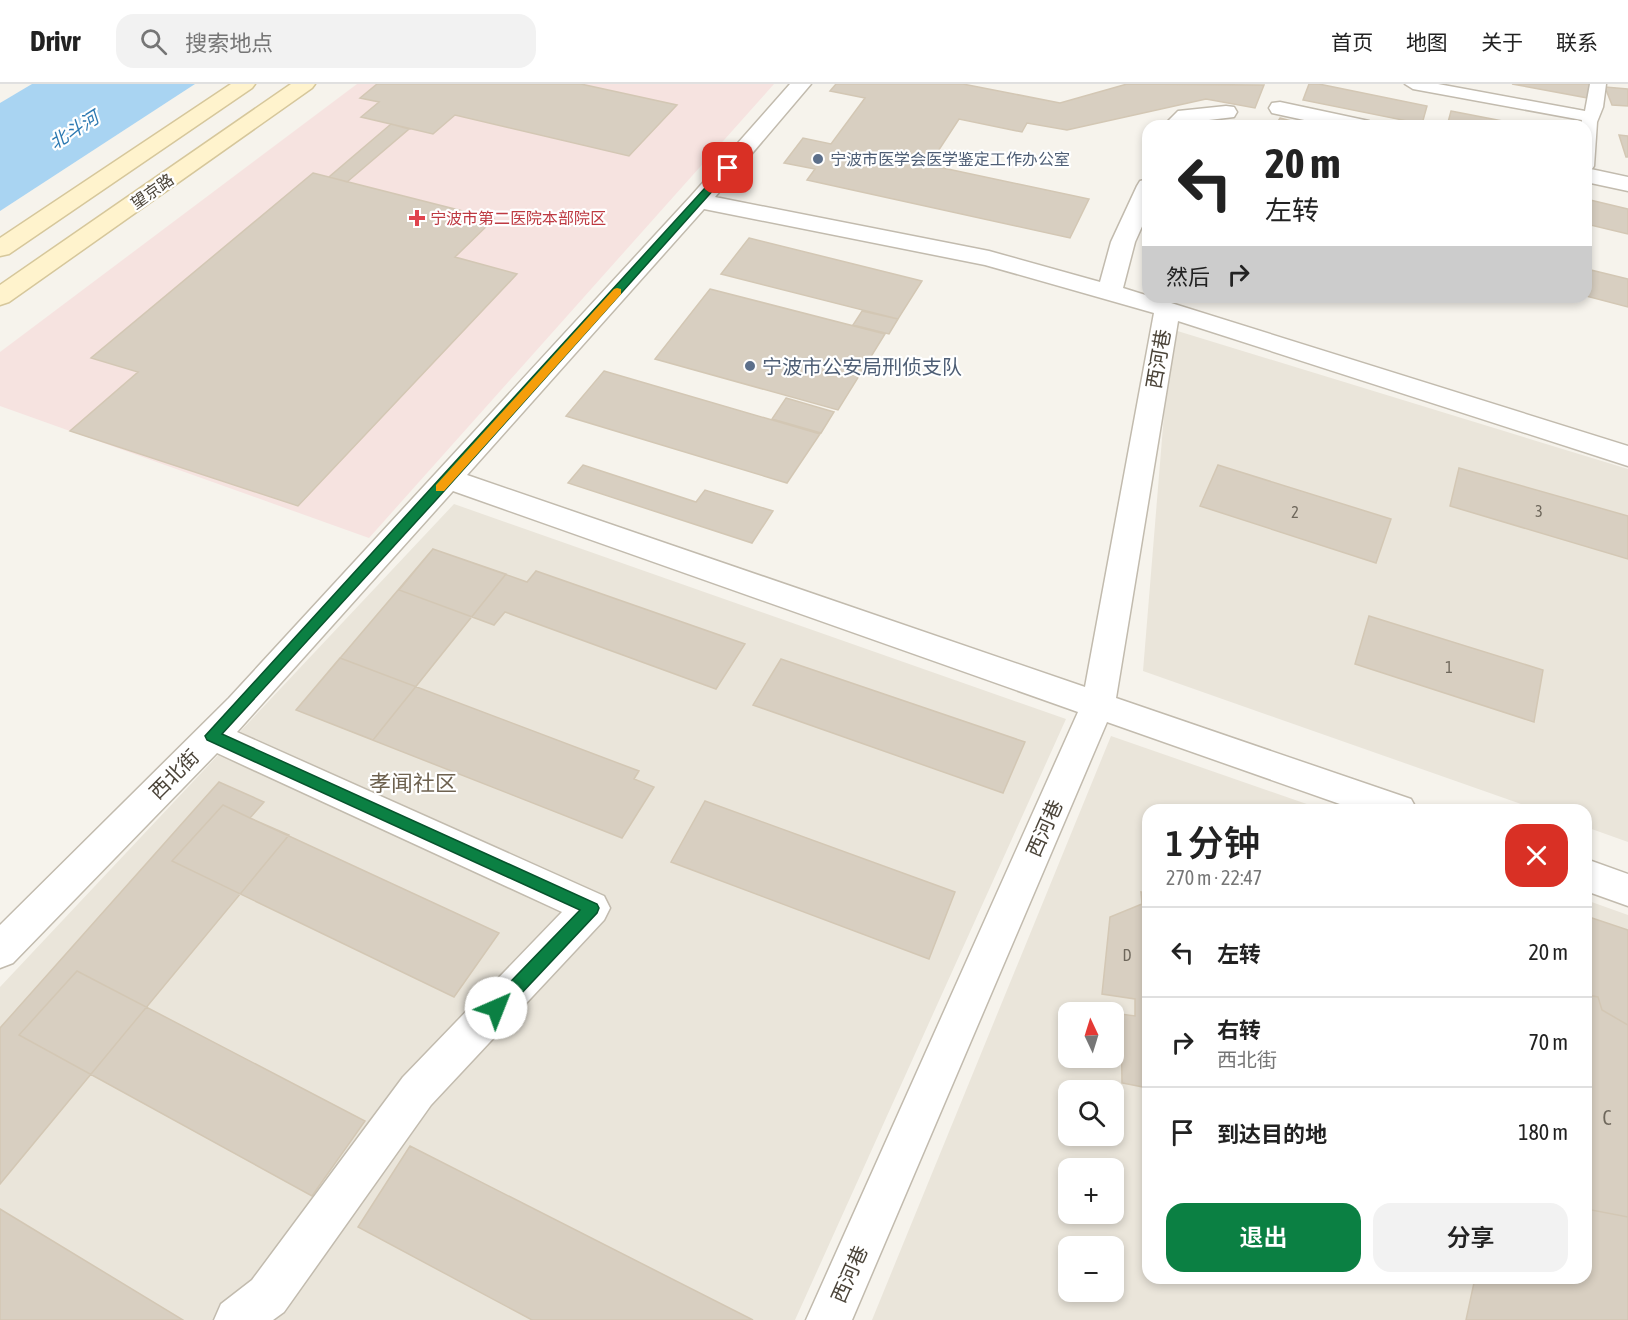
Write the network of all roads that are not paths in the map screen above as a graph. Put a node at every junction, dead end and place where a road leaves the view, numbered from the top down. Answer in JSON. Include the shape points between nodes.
{"nodes":[{"id":1,"x":245,"y":84,"type":"edge"},
{"id":2,"x":305,"y":84,"type":"edge"},
{"id":3,"x":801,"y":84,"type":"edge"},
{"id":4,"x":1413,"y":84,"type":"edge"},
{"id":5,"x":1598,"y":84,"type":"edge"},
{"id":6,"x":1280,"y":108,"type":"dead end"},
{"id":7,"x":1226,"y":112,"type":"dead end"},
{"id":8,"x":1591,"y":117,"type":"junction"},
{"id":9,"x":1181,"y":120,"type":"edge"},
{"id":10,"x":1334,"y":120,"type":"edge"},
{"id":11,"x":1591,"y":120,"type":"edge"},
{"id":12,"x":1592,"y":176,"type":"edge"},
{"id":13,"x":1628,"y":184,"type":"edge"},
{"id":14,"x":1142,"y":199,"type":"edge"},
{"id":15,"x":699,"y":201,"type":"junction"},
{"id":16,"x":0,"y":249,"type":"edge"},
{"id":17,"x":1110,"y":292,"type":"junction"},
{"id":18,"x":0,"y":297,"type":"edge"},
{"id":19,"x":1142,"y":302,"type":"edge"},
{"id":20,"x":1147,"y":303,"type":"edge"},
{"id":21,"x":1167,"y":309,"type":"junction"},
{"id":22,"x":1628,"y":456,"type":"edge"},
{"id":23,"x":448,"y":479,"type":"junction"},
{"id":24,"x":1098,"y":705,"type":"junction"},
{"id":25,"x":212,"y":736,"type":"junction"},
{"id":26,"x":1382,"y":804,"type":"edge"},
{"id":27,"x":1592,"y":877,"type":"edge"},
{"id":28,"x":1628,"y":890,"type":"edge"},
{"id":29,"x":0,"y":951,"type":"edge"},
{"id":30,"x":237,"y":1320,"type":"edge"},
{"id":31,"x":829,"y":1320,"type":"edge"}],
"edges":[{"from":1,"to":16,"type":"main road","name":"望京路"},
{"from":2,"to":18,"type":"main road","name":"望京路"},
{"from":3,"to":15,"type":"street","name":"西北街"},
{"from":4,"to":8,"type":"lane"},
{"from":5,"to":8,"type":"lane"},
{"from":6,"to":10,"type":"street"},
{"from":7,"to":9,"type":"street","via":[[1186,116]]},
{"from":8,"to":11,"type":"lane"},
{"from":12,"to":13,"type":"street"},
{"from":14,"to":17,"type":"street","via":[[1123,242]]},
{"from":15,"to":17,"type":"street","via":[[988,258]]},
{"from":15,"to":23,"type":"street","name":"西北街"},
{"from":17,"to":19,"type":"street"},
{"from":20,"to":21,"type":"street"},
{"from":21,"to":22,"type":"street"},
{"from":21,"to":24,"type":"street","name":"西河巷"},
{"from":23,"to":24,"type":"street"},
{"from":23,"to":25,"type":"street","name":"西北街"},
{"from":24,"to":26,"type":"street"},
{"from":24,"to":31,"type":"street","name":"西河巷"},
{"from":25,"to":29,"type":"street","name":"西北街"},
{"from":25,"to":30,"type":"street","via":[[591,908],[417,1092],[268,1296]]},
{"from":27,"to":28,"type":"street"}]}
